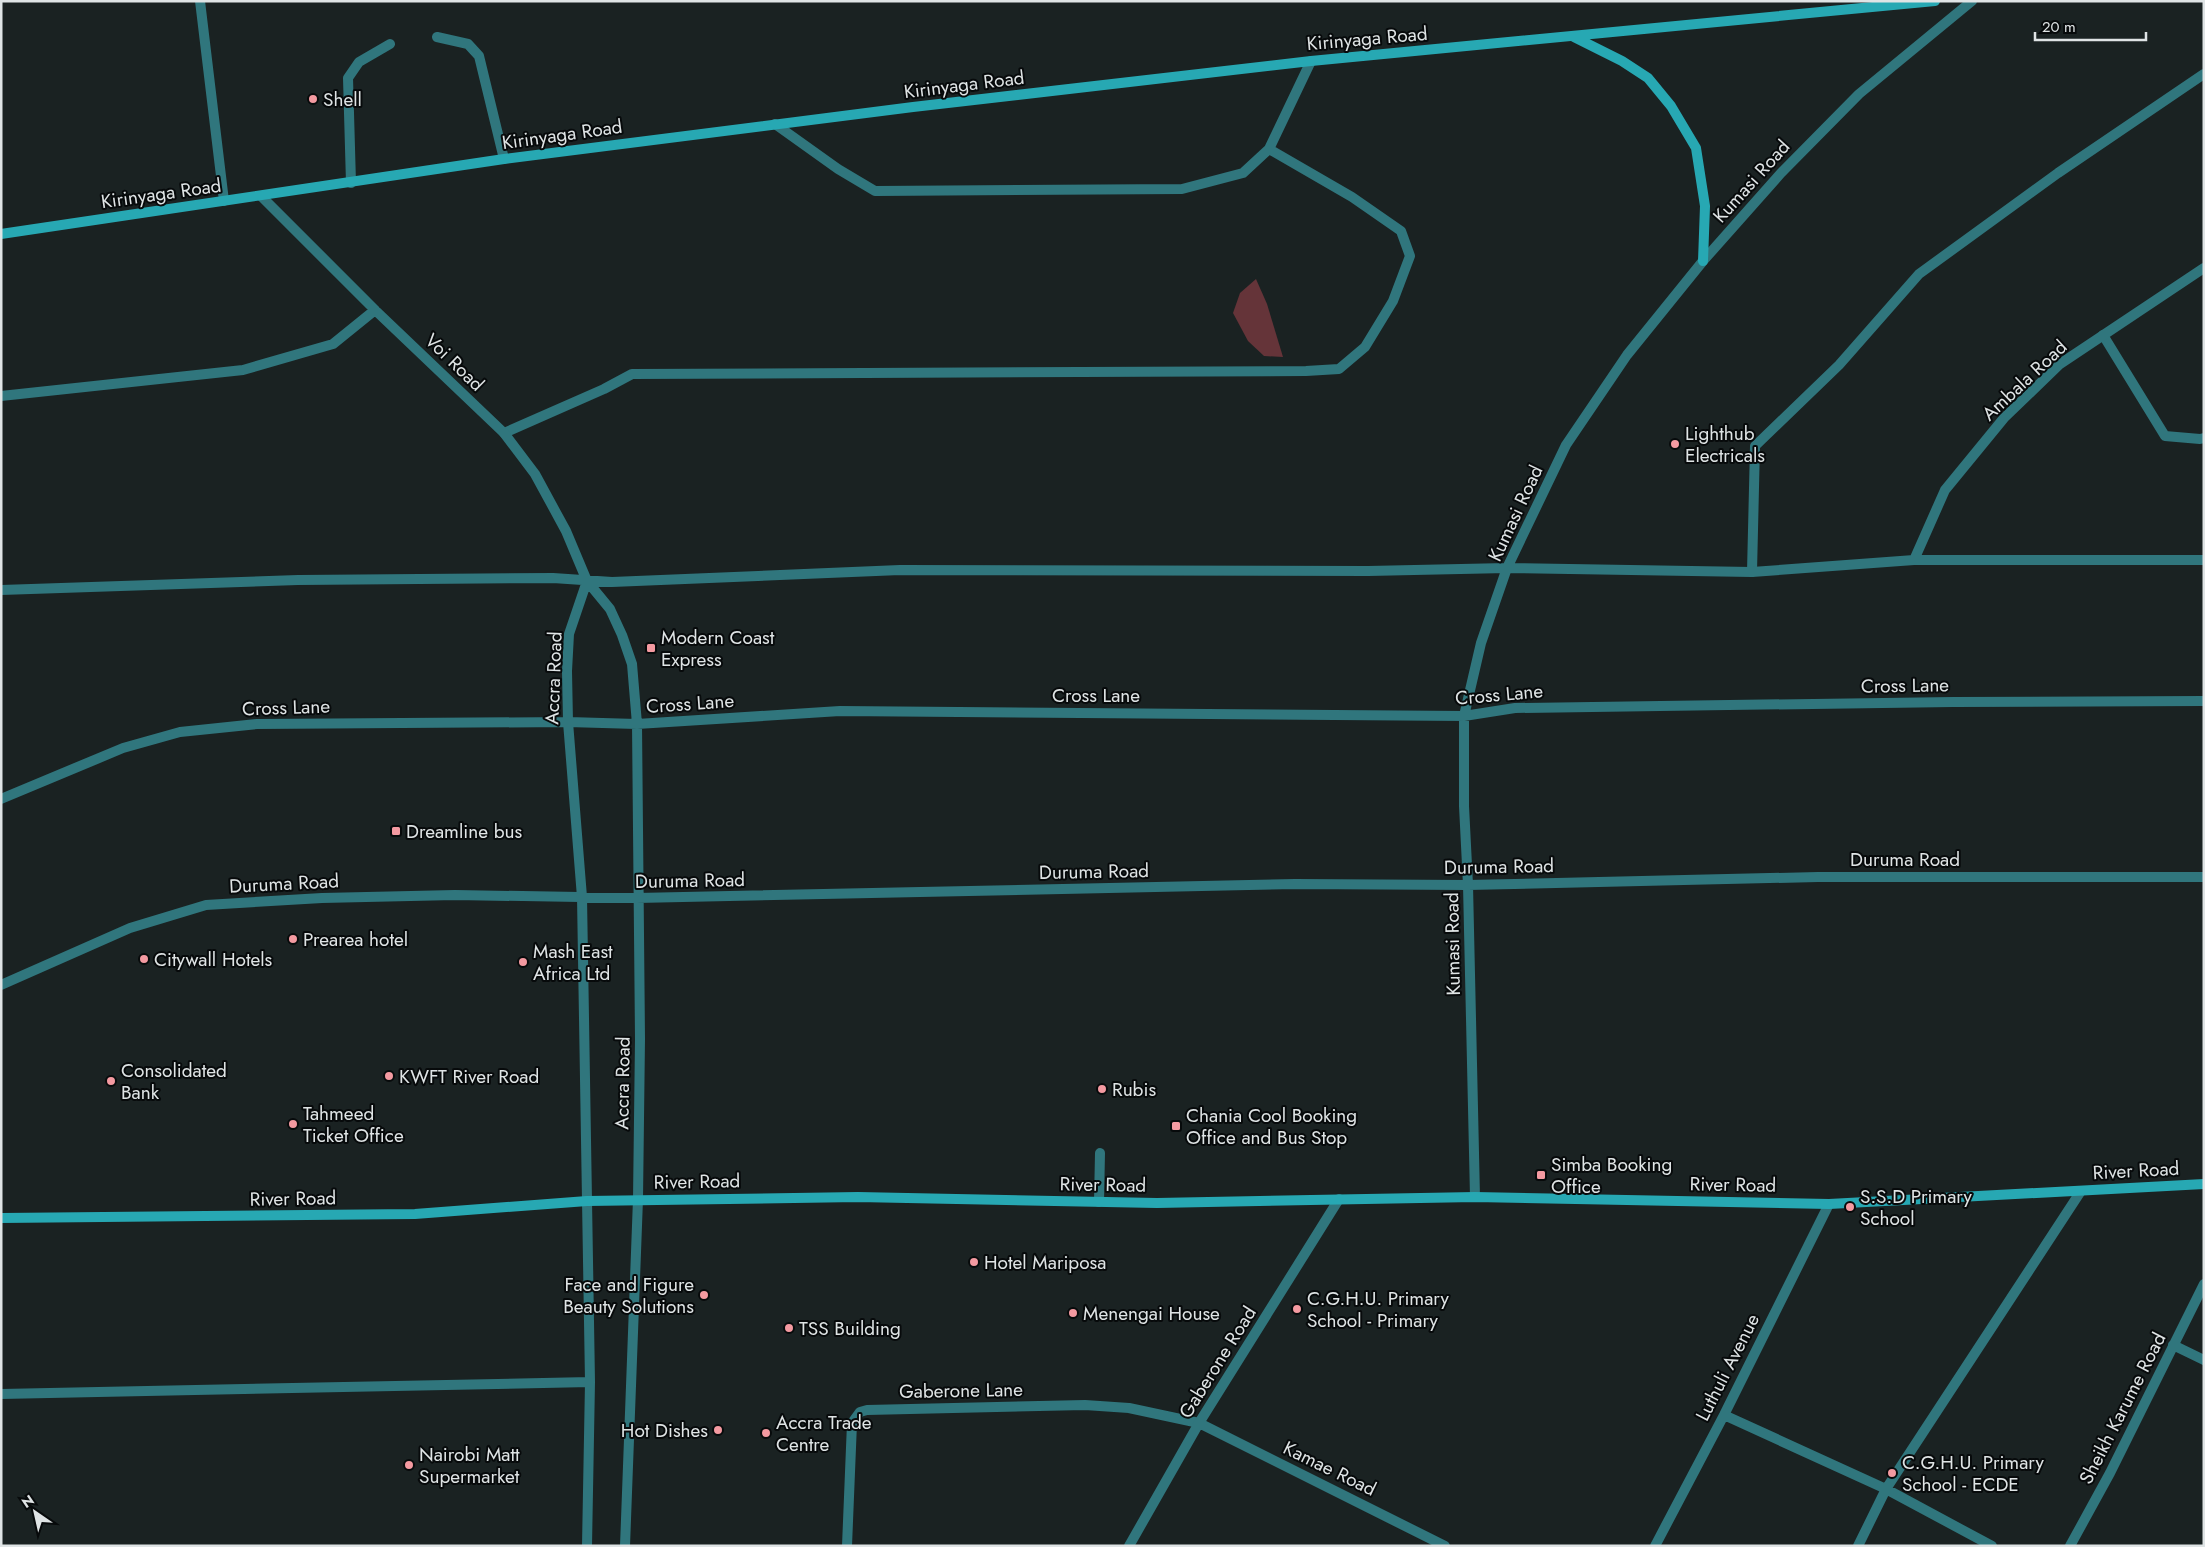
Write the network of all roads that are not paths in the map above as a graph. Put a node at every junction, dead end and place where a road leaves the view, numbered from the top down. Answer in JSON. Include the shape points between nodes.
{"nodes":[{"id":1,"x":200,"y":1,"type":"edge"},
{"id":2,"x":1934,"y":1,"type":"edge"},
{"id":3,"x":1972,"y":1,"type":"edge"},
{"id":4,"x":1573,"y":36,"type":"junction"},
{"id":5,"x":437,"y":37,"type":"dead end"},
{"id":6,"x":390,"y":44,"type":"dead end"},
{"id":7,"x":1311,"y":61,"type":"junction"},
{"id":8,"x":2204,"y":74,"type":"edge"},
{"id":9,"x":775,"y":124,"type":"junction"},
{"id":10,"x":1269,"y":149,"type":"junction"},
{"id":11,"x":504,"y":159,"type":"junction"},
{"id":12,"x":351,"y":183,"type":"junction"},
{"id":13,"x":261,"y":196,"type":"junction"},
{"id":14,"x":224,"y":201,"type":"junction"},
{"id":15,"x":1,"y":234,"type":"edge"},
{"id":16,"x":1703,"y":261,"type":"junction"},
{"id":17,"x":2204,"y":268,"type":"edge"},
{"id":18,"x":375,"y":310,"type":"junction"},
{"id":19,"x":2103,"y":335,"type":"junction"},
{"id":20,"x":1,"y":396,"type":"edge"},
{"id":21,"x":504,"y":433,"type":"junction"},
{"id":22,"x":2204,"y":438,"type":"edge"},
{"id":23,"x":1914,"y":560,"type":"junction"},
{"id":24,"x":2204,"y":560,"type":"edge"},
{"id":25,"x":1507,"y":568,"type":"junction"},
{"id":26,"x":1752,"y":572,"type":"junction"},
{"id":27,"x":587,"y":581,"type":"junction"},
{"id":28,"x":1,"y":590,"type":"edge"},
{"id":29,"x":2204,"y":701,"type":"edge"},
{"id":30,"x":1464,"y":716,"type":"junction"},
{"id":31,"x":568,"y":722,"type":"junction"},
{"id":32,"x":637,"y":724,"type":"junction"},
{"id":33,"x":1,"y":799,"type":"edge"},
{"id":34,"x":2204,"y":877,"type":"edge"},
{"id":35,"x":1468,"y":885,"type":"junction"},
{"id":36,"x":582,"y":898,"type":"junction"},
{"id":37,"x":637,"y":898,"type":"junction"},
{"id":38,"x":1,"y":985,"type":"edge"},
{"id":39,"x":1100,"y":1153,"type":"dead end"},
{"id":40,"x":2204,"y":1184,"type":"edge"},
{"id":41,"x":2081,"y":1191,"type":"junction"},
{"id":42,"x":1475,"y":1197,"type":"junction"},
{"id":43,"x":638,"y":1199,"type":"junction"},
{"id":44,"x":1339,"y":1199,"type":"junction"},
{"id":45,"x":587,"y":1200,"type":"junction"},
{"id":46,"x":1099,"y":1202,"type":"junction"},
{"id":47,"x":1829,"y":1204,"type":"junction"},
{"id":48,"x":1,"y":1218,"type":"edge"},
{"id":49,"x":2204,"y":1284,"type":"edge"},
{"id":50,"x":2173,"y":1345,"type":"junction"},
{"id":51,"x":2204,"y":1360,"type":"edge"},
{"id":52,"x":590,"y":1382,"type":"junction"},
{"id":53,"x":1,"y":1394,"type":"edge"},
{"id":54,"x":1724,"y":1415,"type":"junction"},
{"id":55,"x":1199,"y":1423,"type":"junction"},
{"id":56,"x":1886,"y":1489,"type":"junction"},
{"id":57,"x":587,"y":1546,"type":"edge"},
{"id":58,"x":625,"y":1546,"type":"edge"},
{"id":59,"x":846,"y":1546,"type":"edge"},
{"id":60,"x":1129,"y":1546,"type":"edge"},
{"id":61,"x":1446,"y":1546,"type":"edge"},
{"id":62,"x":1655,"y":1546,"type":"edge"},
{"id":63,"x":1858,"y":1546,"type":"edge"},
{"id":64,"x":1992,"y":1546,"type":"edge"},
{"id":65,"x":2070,"y":1546,"type":"edge"}],
"edges":[{"from":1,"to":14,"type":"street"},
{"from":2,"to":4,"type":"street","name":"Kirinyaga Road"},
{"from":3,"to":16,"type":"street","name":"Kumasi Road","via":[[1859,94],[1780,173]]},
{"from":4,"to":7,"type":"street","name":"Kirinyaga Road"},
{"from":4,"to":16,"type":"street","via":[[1648,78],[1671,106],[1696,148],[1705,206]]},
{"from":5,"to":11,"type":"street","via":[[468,44],[479,56]]},
{"from":6,"to":12,"type":"street","via":[[359,62],[348,78]]},
{"from":7,"to":9,"type":"street","name":"Kirinyaga Road"},
{"from":7,"to":10,"type":"street"},
{"from":8,"to":26,"type":"street","via":[[2058,173],[1919,274],[1838,365],[1756,446]]},
{"from":9,"to":10,"type":"street","via":[[875,192],[1182,189],[1243,173]]},
{"from":9,"to":11,"type":"street","name":"Kirinyaga Road"},
{"from":10,"to":21,"type":"street","via":[[1352,197],[1401,231],[1410,256],[1393,301],[1365,347],[1339,369],[632,374]]},
{"from":11,"to":12,"type":"street","name":"Kirinyaga Road"},
{"from":12,"to":13,"type":"street","name":"Kirinyaga Road"},
{"from":13,"to":14,"type":"street","name":"Kirinyaga Road"},
{"from":13,"to":18,"type":"street","name":"Voi Road"},
{"from":14,"to":15,"type":"street","name":"Kirinyaga Road"},
{"from":16,"to":25,"type":"street","name":"Kumasi Road","via":[[1627,355],[1566,445]]},
{"from":17,"to":19,"type":"street","name":"Ambala Road"},
{"from":18,"to":20,"type":"street","via":[[333,344],[243,370]]},
{"from":18,"to":21,"type":"street","name":"Voi Road"},
{"from":19,"to":22,"type":"street","via":[[2164,436]]},
{"from":19,"to":23,"type":"street","name":"Ambala Road","via":[[2060,364],[2004,418],[1945,490]]},
{"from":21,"to":27,"type":"street","name":"Voi Road","via":[[535,474],[566,531]]},
{"from":23,"to":24,"type":"street"},
{"from":23,"to":26,"type":"street"},
{"from":25,"to":26,"type":"street"},
{"from":25,"to":27,"type":"street","via":[[1368,571],[900,570]]},
{"from":25,"to":30,"type":"street","name":"Kumasi Road","via":[[1481,643]]},
{"from":27,"to":28,"type":"street","via":[[553,578],[298,580]]},
{"from":27,"to":31,"type":"street","name":"Accra Road","via":[[569,634]]},
{"from":27,"to":32,"type":"street","name":"Accra Road","via":[[610,609],[622,634],[632,664]]},
{"from":29,"to":30,"type":"street","name":"Cross Lane","via":[[1515,708]]},
{"from":30,"to":32,"type":"street","name":"Cross Lane","via":[[840,711]]},
{"from":30,"to":35,"type":"street","name":"Kumasi Road"},
{"from":31,"to":32,"type":"street","name":"Cross Lane"},
{"from":31,"to":33,"type":"street","name":"Cross Lane","via":[[257,724],[180,732],[123,748]]},
{"from":31,"to":36,"type":"street","name":"Accra Road"},
{"from":32,"to":37,"type":"street","name":"Accra Road"},
{"from":34,"to":35,"type":"street","name":"Duruma Road","via":[[1818,877]]},
{"from":35,"to":37,"type":"street","name":"Duruma Road","via":[[1295,884]]},
{"from":35,"to":42,"type":"street","name":"Kumasi Road"},
{"from":36,"to":37,"type":"street","name":"Duruma Road"},
{"from":36,"to":38,"type":"street","name":"Duruma Road","via":[[331,898],[206,905],[130,928]]},
{"from":36,"to":45,"type":"street","name":"Accra Road"},
{"from":37,"to":43,"type":"street","name":"Accra Road","via":[[640,1039]]},
{"from":39,"to":46,"type":"street"},
{"from":40,"to":41,"type":"street","name":"River Road"},
{"from":41,"to":47,"type":"street","name":"River Road"},
{"from":41,"to":56,"type":"street"},
{"from":42,"to":44,"type":"street","name":"River Road"},
{"from":42,"to":47,"type":"street","name":"River Road"},
{"from":43,"to":45,"type":"street","name":"River Road"},
{"from":43,"to":46,"type":"street","name":"River Road","via":[[858,1197]]},
{"from":43,"to":58,"type":"street","name":"Accra Road"},
{"from":44,"to":46,"type":"street","name":"River Road"},
{"from":44,"to":55,"type":"street","name":"Gaberone Road"},
{"from":45,"to":48,"type":"street","name":"River Road","via":[[414,1214]]},
{"from":45,"to":52,"type":"street","name":"Accra Road"},
{"from":47,"to":54,"type":"street","name":"Luthuli Avenue"},
{"from":49,"to":50,"type":"street","name":"Sheikh Karume Road"},
{"from":50,"to":51,"type":"street"},
{"from":50,"to":65,"type":"street","name":"Sheikh Karume Road"},
{"from":52,"to":53,"type":"street"},
{"from":52,"to":57,"type":"street","name":"Accra Road"},
{"from":54,"to":56,"type":"street"},
{"from":54,"to":62,"type":"street","name":"Luthuli Avenue"},
{"from":55,"to":59,"type":"street","name":"Gaberone Lane","via":[[1129,1408],[1085,1405],[860,1412],[852,1424]]},
{"from":55,"to":60,"type":"street","name":"Gaberone Road"},
{"from":55,"to":61,"type":"street","name":"Kamae Road"},
{"from":56,"to":63,"type":"street"},
{"from":56,"to":64,"type":"street"}]}
